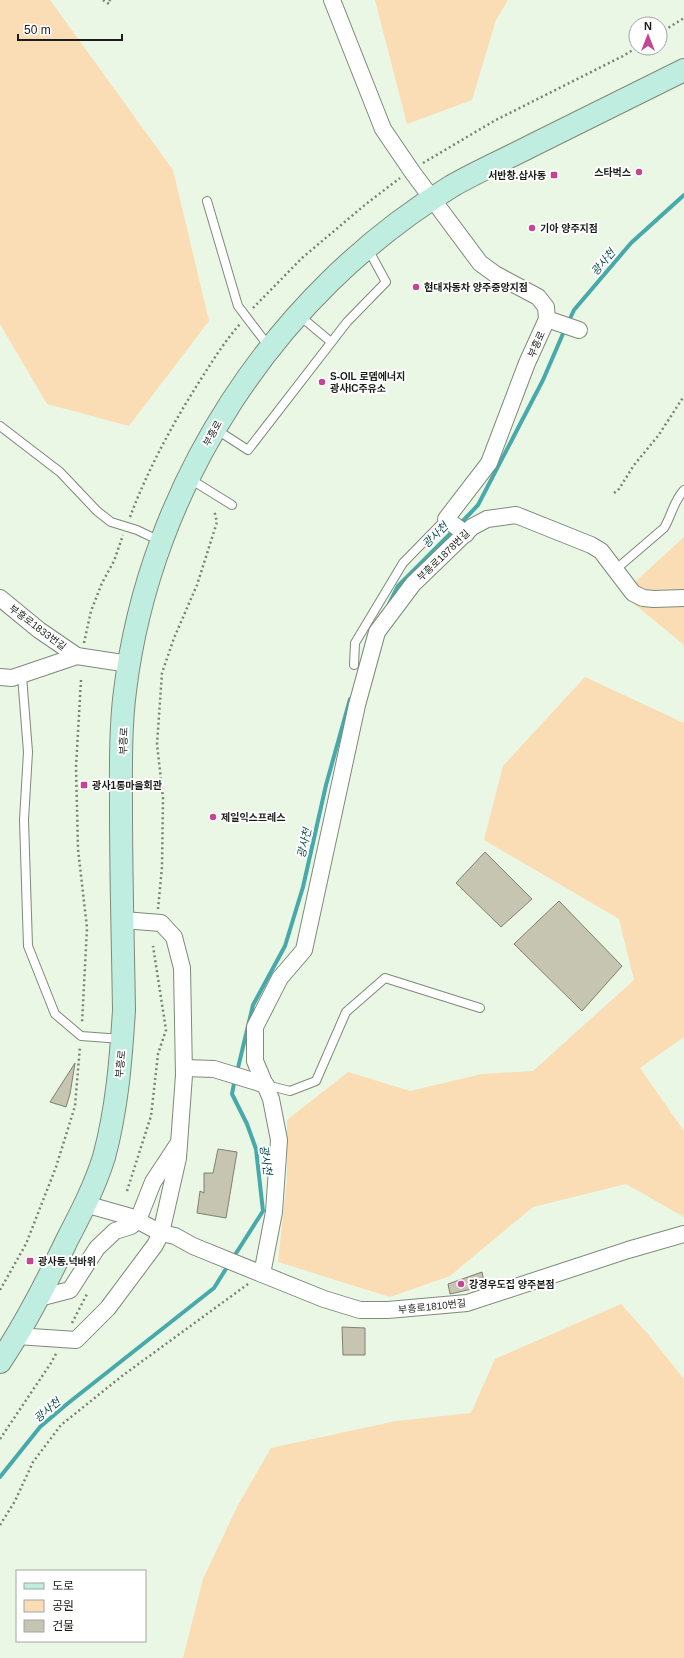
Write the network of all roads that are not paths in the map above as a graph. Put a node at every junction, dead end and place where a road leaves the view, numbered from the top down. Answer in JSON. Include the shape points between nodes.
{"nodes":[{"id":1,"x":332,"y":0,"type":"edge"},
{"id":2,"x":684,"y":70,"type":"edge"},
{"id":3,"x":432,"y":199,"type":"junction"},
{"id":4,"x":207,"y":201,"type":"dead end"},
{"id":5,"x":368,"y":247,"type":"junction"},
{"id":6,"x":298,"y":314,"type":"junction"},
{"id":7,"x":547,"y":319,"type":"junction"},
{"id":8,"x":578,"y":329,"type":"dead end"},
{"id":9,"x":331,"y":342,"type":"junction"},
{"id":10,"x":270,"y":348,"type":"junction"},
{"id":11,"x":0,"y":426,"type":"edge"},
{"id":12,"x":215,"y":428,"type":"junction"},
{"id":13,"x":188,"y":477,"type":"junction"},
{"id":14,"x":684,"y":490,"type":"edge"},
{"id":15,"x":232,"y":506,"type":"dead end"},
{"id":16,"x":448,"y":521,"type":"junction"},
{"id":17,"x":465,"y":533,"type":"junction"},
{"id":18,"x":161,"y":541,"type":"junction"},
{"id":19,"x":615,"y":570,"type":"junction"},
{"id":20,"x":0,"y":598,"type":"edge"},
{"id":21,"x":684,"y":598,"type":"edge"},
{"id":22,"x":70,"y":658,"type":"junction"},
{"id":23,"x":129,"y":664,"type":"junction"},
{"id":24,"x":354,"y":665,"type":"dead end"},
{"id":25,"x":25,"y":675,"type":"junction"},
{"id":26,"x":0,"y":677,"type":"edge"},
{"id":27,"x":123,"y":920,"type":"junction"},
{"id":28,"x":480,"y":1008,"type":"dead end"},
{"id":29,"x":122,"y":1039,"type":"junction"},
{"id":30,"x":184,"y":1068,"type":"junction"},
{"id":31,"x":262,"y":1084,"type":"junction"},
{"id":32,"x":180,"y":1141,"type":"junction"},
{"id":33,"x":85,"y":1204,"type":"junction"},
{"id":34,"x":138,"y":1220,"type":"junction"},
{"id":35,"x":161,"y":1233,"type":"junction"},
{"id":36,"x":684,"y":1234,"type":"edge"},
{"id":37,"x":256,"y":1271,"type":"junction"},
{"id":38,"x":39,"y":1298,"type":"junction"},
{"id":39,"x":17,"y":1336,"type":"junction"},
{"id":40,"x":0,"y":1362,"type":"edge"}],
"edges":[{"from":1,"to":3,"type":"street","via":[[383,128]]},
{"from":2,"to":3,"type":"main road","name":"부흥로","via":[[454,185]]},
{"from":3,"to":5,"type":"main road","name":"부흥로"},
{"from":3,"to":7,"type":"street","name":"부흥로","via":[[480,263],[538,297],[546,307]]},
{"from":4,"to":10,"type":"lane","via":[[238,306]]},
{"from":5,"to":6,"type":"main road","name":"부흥로","via":[[329,281]]},
{"from":5,"to":9,"type":"lane","via":[[386,282]]},
{"from":6,"to":9,"type":"lane"},
{"from":6,"to":10,"type":"main road","name":"부흥로"},
{"from":7,"to":8,"type":"street"},
{"from":7,"to":16,"type":"street","name":"부흥로","via":[[527,363],[489,463]]},
{"from":9,"to":12,"type":"lane","via":[[248,450]]},
{"from":10,"to":12,"type":"main road","name":"부흥로","via":[[227,406]]},
{"from":11,"to":18,"type":"lane","via":[[60,472],[111,522]]},
{"from":12,"to":13,"type":"main road","name":"부흥로"},
{"from":13,"to":15,"type":"lane"},
{"from":13,"to":18,"type":"main road","name":"부흥로"},
{"from":14,"to":19,"type":"lane","via":[[674,502],[664,528]]},
{"from":16,"to":17,"type":"street"},
{"from":16,"to":24,"type":"lane","via":[[403,563],[355,643]]},
{"from":17,"to":19,"type":"street","name":"부흥로1878번길","via":[[487,519],[516,515],[591,545],[601,551]]},
{"from":17,"to":31,"type":"street","name":"부흥로1878번길","via":[[413,584],[377,632],[357,706],[304,950],[280,978],[255,1027],[255,1061]]},
{"from":18,"to":23,"type":"main road","name":"부흥로","via":[[139,615]]},
{"from":19,"to":21,"type":"street","name":"부흥로1878번길","via":[[633,593],[643,598]]},
{"from":20,"to":22,"type":"street","name":"부흥로1833번길"},
{"from":22,"to":23,"type":"street","name":"부흥로1833번길"},
{"from":22,"to":25,"type":"street"},
{"from":23,"to":27,"type":"main road","name":"부흥로","via":[[125,694],[121,787]]},
{"from":25,"to":26,"type":"street"},
{"from":25,"to":29,"type":"lane","via":[[28,752],[24,820],[28,946],[56,1014],[81,1036]]},
{"from":27,"to":29,"type":"main road","name":"부흥로"},
{"from":27,"to":30,"type":"street","via":[[161,923],[174,937],[182,968]]},
{"from":28,"to":31,"type":"lane","via":[[385,978],[346,1012],[316,1082],[290,1091]]},
{"from":29,"to":33,"type":"main road","name":"부흥로","via":[[114,1108],[105,1150]]},
{"from":30,"to":31,"type":"street","via":[[214,1069]]},
{"from":30,"to":32,"type":"street"},
{"from":31,"to":37,"type":"street","via":[[271,1099],[279,1140],[274,1212]]},
{"from":32,"to":34,"type":"street","via":[[153,1182]]},
{"from":32,"to":35,"type":"street"},
{"from":33,"to":34,"type":"street","via":[[132,1216]]},
{"from":33,"to":38,"type":"main road","name":"부흥로"},
{"from":34,"to":35,"type":"street"},
{"from":34,"to":38,"type":"street","via":[[115,1231],[97,1248],[70,1290]]},
{"from":35,"to":37,"type":"street","name":"부흥로1810번길","via":[[175,1236],[193,1246]]},
{"from":35,"to":39,"type":"street","via":[[155,1245],[108,1308],[76,1340]]},
{"from":36,"to":37,"type":"street","name":"부흥로1810번길","via":[[460,1304],[360,1310],[324,1299]]},
{"from":38,"to":39,"type":"main road","name":"부흥로"},
{"from":39,"to":40,"type":"main road","name":"부흥로"}]}
